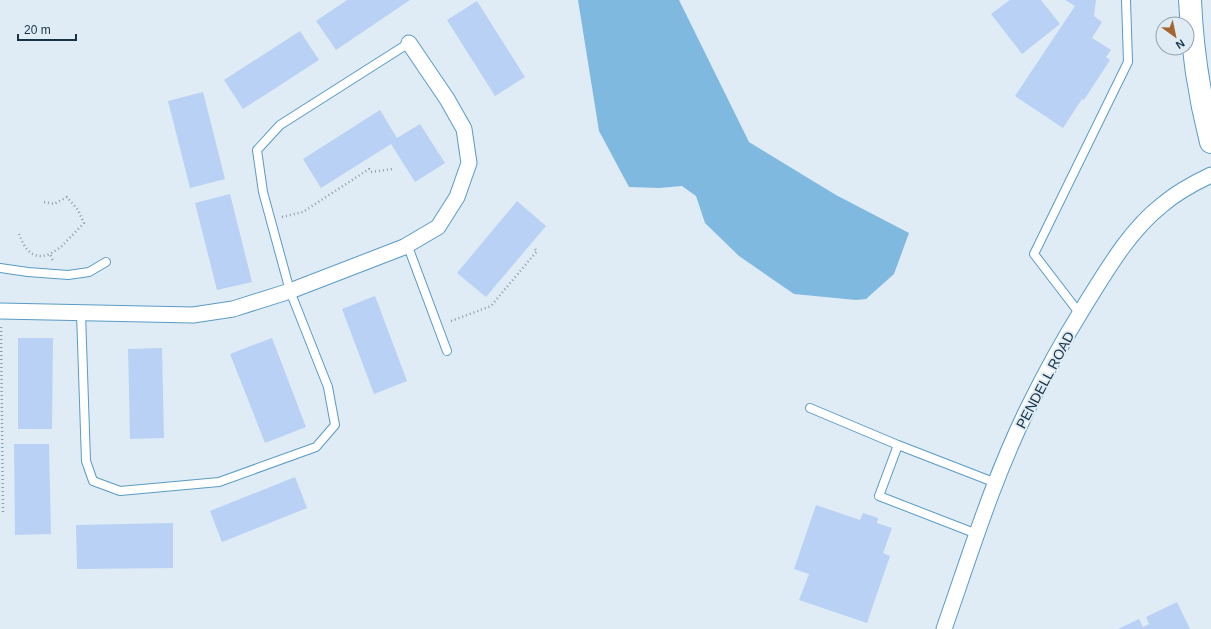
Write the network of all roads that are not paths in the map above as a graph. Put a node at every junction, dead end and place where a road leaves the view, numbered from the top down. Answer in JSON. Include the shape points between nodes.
{"nodes":[{"id":1,"x":1126,"y":0,"type":"edge"},
{"id":2,"x":1190,"y":0,"type":"edge"},
{"id":3,"x":409,"y":43,"type":"joint"},
{"id":4,"x":1211,"y":142,"type":"edge"},
{"id":5,"x":1211,"y":175,"type":"edge"},
{"id":6,"x":407,"y":244,"type":"junction"},
{"id":7,"x":106,"y":262,"type":"dead end"},
{"id":8,"x":0,"y":268,"type":"edge"},
{"id":9,"x":290,"y":291,"type":"junction"},
{"id":10,"x":0,"y":311,"type":"edge"},
{"id":11,"x":81,"y":313,"type":"junction"},
{"id":12,"x":1080,"y":314,"type":"junction"},
{"id":13,"x":447,"y":351,"type":"dead end"},
{"id":14,"x":810,"y":408,"type":"dead end"},
{"id":15,"x":898,"y":445,"type":"junction"},
{"id":16,"x":996,"y":483,"type":"junction"},
{"id":17,"x":977,"y":534,"type":"junction"},
{"id":18,"x":944,"y":629,"type":"edge"}],
"edges":[{"from":1,"to":12,"type":"lane","via":[[1128,62],[1034,254]]},
{"from":2,"to":4,"type":"main road","via":[[1199,87]]},
{"from":3,"to":6,"type":"street","via":[[464,129],[469,163],[457,197],[438,227]]},
{"from":3,"to":9,"type":"lane","via":[[280,125],[257,150],[263,192]]},
{"from":5,"to":12,"type":"street","name":"PENDELL ROAD","via":[[1162,204],[1143,222],[1122,248]]},
{"from":6,"to":9,"type":"street"},
{"from":6,"to":13,"type":"lane"},
{"from":7,"to":8,"type":"lane","via":[[89,272],[68,275]]},
{"from":9,"to":11,"type":"street","via":[[233,309],[193,315]]},
{"from":9,"to":11,"type":"lane","via":[[328,386],[335,425],[316,447],[219,482],[120,491],[93,480],[86,461]]},
{"from":10,"to":11,"type":"street"},
{"from":12,"to":16,"type":"street","name":"PENDELL ROAD","via":[[1027,409]]},
{"from":14,"to":15,"type":"lane"},
{"from":15,"to":16,"type":"lane"},
{"from":15,"to":17,"type":"lane","via":[[879,496]]},
{"from":16,"to":17,"type":"street","name":"PENDELL ROAD"},
{"from":17,"to":18,"type":"street","name":"PENDELL ROAD"}]}
